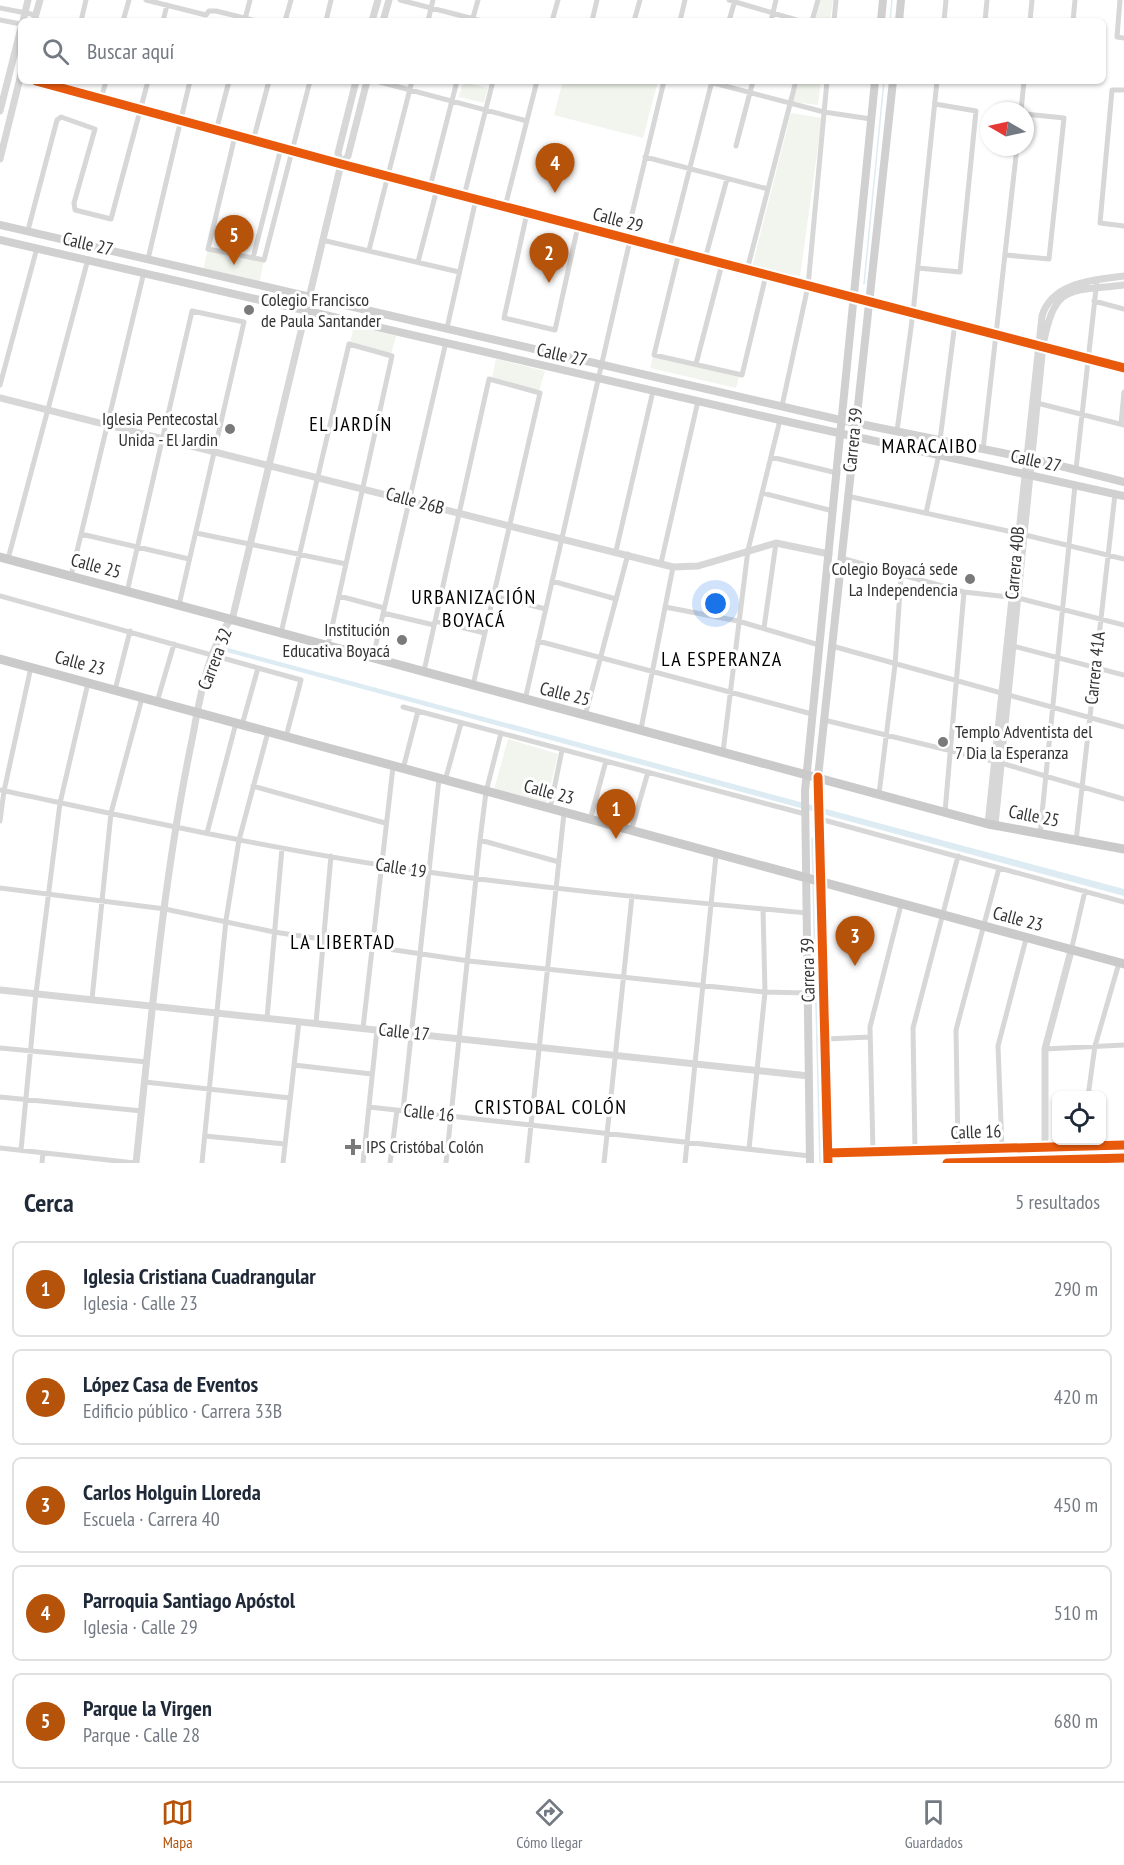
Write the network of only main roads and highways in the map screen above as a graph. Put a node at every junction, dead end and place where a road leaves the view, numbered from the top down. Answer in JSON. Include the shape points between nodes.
{"nodes":[{"id":1,"x":883,"y":0,"type":"edge"},
{"id":2,"x":901,"y":0,"type":"edge"},
{"id":3,"x":881,"y":18,"type":"edge"},
{"id":4,"x":899,"y":18,"type":"edge"},
{"id":5,"x":875,"y":84,"type":"edge"},
{"id":6,"x":892,"y":84,"type":"edge"},
{"id":7,"x":0,"y":225,"type":"edge"},
{"id":8,"x":0,"y":240,"type":"edge"},
{"id":9,"x":855,"y":284,"type":"junction"},
{"id":10,"x":870,"y":288,"type":"junction"},
{"id":11,"x":852,"y":313,"type":"junction"},
{"id":12,"x":867,"y":316,"type":"junction"},
{"id":13,"x":841,"y":420,"type":"junction"},
{"id":14,"x":855,"y":422,"type":"junction"},
{"id":15,"x":840,"y":433,"type":"junction"},
{"id":16,"x":854,"y":436,"type":"junction"},
{"id":17,"x":1124,"y":482,"type":"edge"},
{"id":18,"x":1124,"y":496,"type":"edge"},
{"id":19,"x":4,"y":558,"type":"edge"},
{"id":20,"x":0,"y":658,"type":"edge"},
{"id":21,"x":806,"y":774,"type":"junction"},
{"id":22,"x":818,"y":777,"type":"junction"},
{"id":23,"x":819,"y":810,"type":"junction"},
{"id":24,"x":1124,"y":849,"type":"edge"},
{"id":25,"x":815,"y":881,"type":"junction"},
{"id":26,"x":1121,"y":964,"type":"edge"},
{"id":27,"x":810,"y":1159,"type":"edge"},
{"id":28,"x":828,"y":1163,"type":"edge"}],
"edges":[{"from":1,"to":3,"type":"main road"},
{"from":2,"to":4,"type":"main road"},
{"from":5,"to":9,"type":"main road","name":"Carrera 39"},
{"from":6,"to":10,"type":"main road","name":"Carrera 39"},
{"from":7,"to":13,"type":"main road","name":"Calle 27"},
{"from":8,"to":15,"type":"main road","name":"Calle 27"},
{"from":9,"to":10,"type":"main road","via":[[862,291]]},
{"from":9,"to":11,"type":"main road","name":"Carrera 39"},
{"from":10,"to":12,"type":"main road","name":"Carrera 39"},
{"from":11,"to":12,"type":"main road","via":[[860,309]]},
{"from":11,"to":13,"type":"main road","name":"Carrera 39"},
{"from":12,"to":14,"type":"main road","name":"Carrera 39"},
{"from":13,"to":14,"type":"main road","name":"Calle 27"},
{"from":13,"to":15,"type":"main road","name":"Carrera 39"},
{"from":14,"to":16,"type":"main road","name":"Carrera 39"},
{"from":14,"to":17,"type":"main road","name":"Calle 27"},
{"from":15,"to":16,"type":"main road","name":"Calle 27"},
{"from":15,"to":21,"type":"main road","name":"Carrera 39"},
{"from":16,"to":18,"type":"main road","name":"Calle 27"},
{"from":16,"to":22,"type":"main road","name":"Carrera 39"},
{"from":19,"to":21,"type":"main road","name":"Calle 25"},
{"from":20,"to":25,"type":"main road","name":"Calle 23"},
{"from":21,"to":22,"type":"main road","name":"Calle 25"},
{"from":21,"to":23,"type":"main road","name":"Carrera 39"},
{"from":21,"to":25,"type":"main road","name":"Carrera 39","via":[[805,809]]},
{"from":22,"to":23,"type":"main road","name":"Carrera 39"},
{"from":22,"to":24,"type":"main road","name":"Calle 25","via":[[991,824]]},
{"from":23,"to":25,"type":"main road","name":"Carrera 39"},
{"from":25,"to":26,"type":"main road","name":"Calle 23"},
{"from":25,"to":27,"type":"main road","name":"Carrera 39","via":[[806,913]]},
{"from":25,"to":28,"type":"main road","name":"Carrera 39","via":[[826,1040]]}]}
